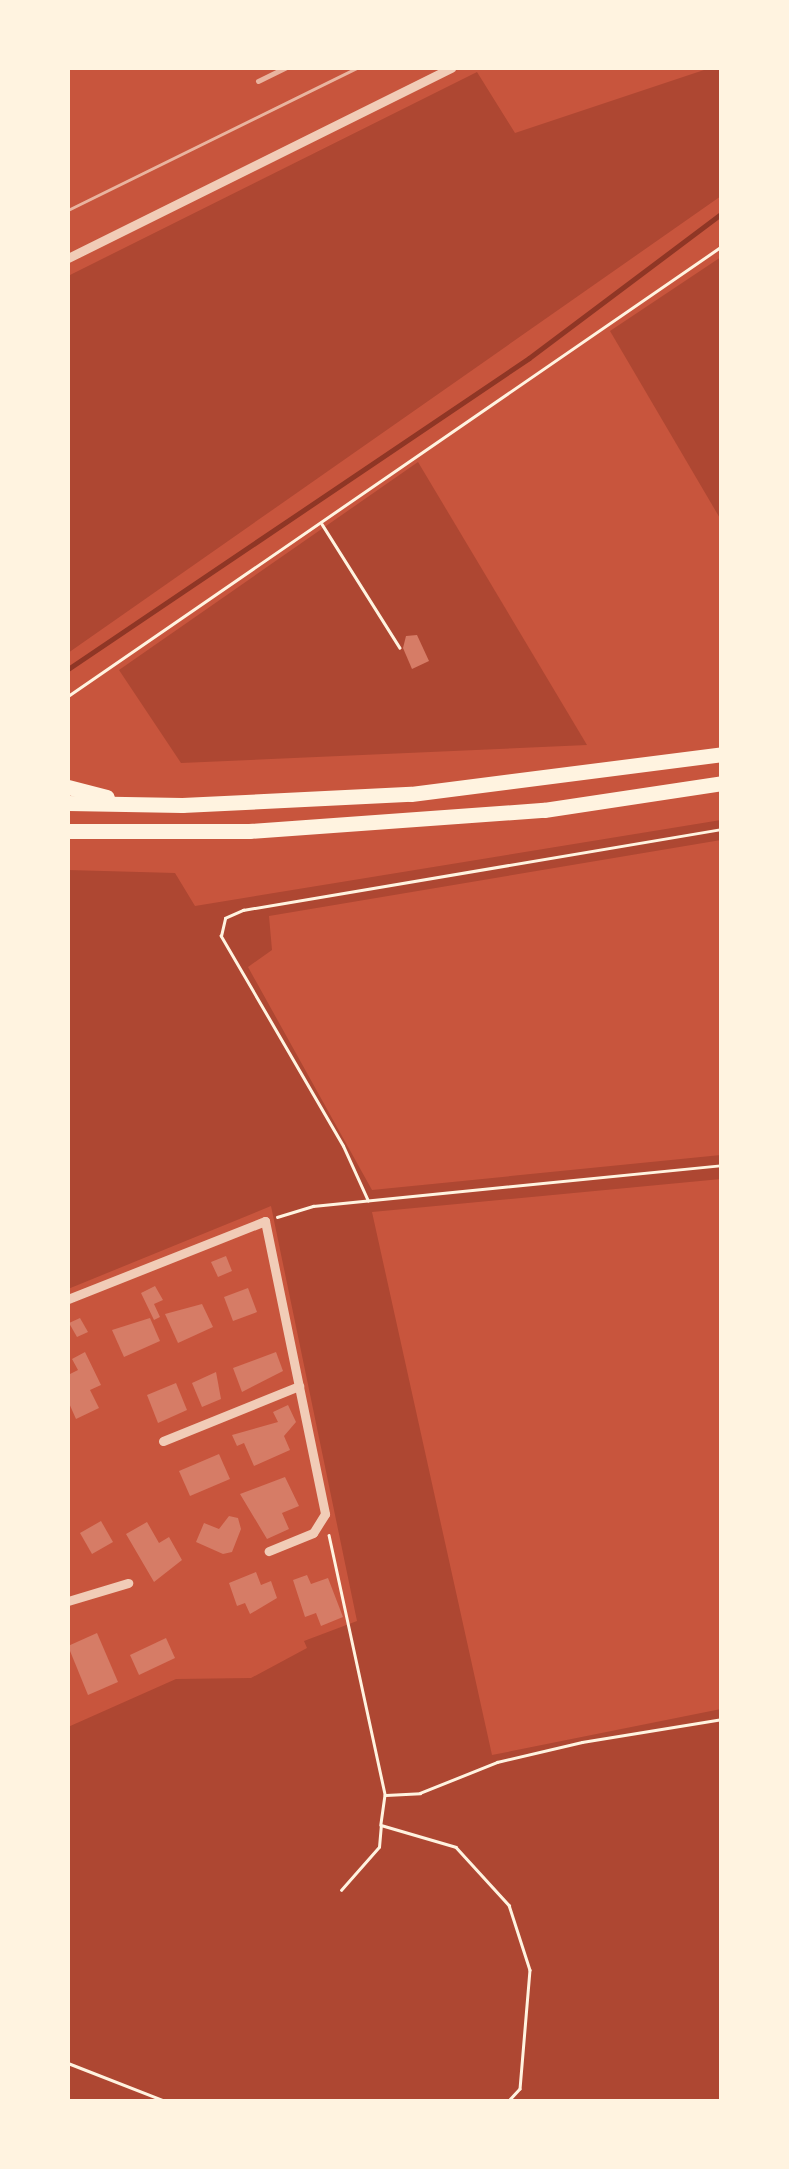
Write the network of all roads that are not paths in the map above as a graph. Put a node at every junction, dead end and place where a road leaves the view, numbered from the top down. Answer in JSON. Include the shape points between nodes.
{"nodes":[{"id":1,"x":451,"y":68,"type":"edge"},
{"id":2,"x":68,"y":258,"type":"edge"},
{"id":3,"x":722,"y":754,"type":"edge"},
{"id":4,"x":722,"y":783,"type":"edge"},
{"id":5,"x":68,"y":788,"type":"edge"},
{"id":6,"x":68,"y":803,"type":"edge"},
{"id":7,"x":140,"y":805,"type":"junction"},
{"id":8,"x":68,"y":831,"type":"edge"},
{"id":9,"x":68,"y":1300,"type":"edge"},
{"id":10,"x":299,"y":1386,"type":"junction"},
{"id":11,"x":163,"y":1441,"type":"dead end"},
{"id":12,"x":270,"y":1551,"type":"dead end"},
{"id":13,"x":128,"y":1583,"type":"dead end"},
{"id":14,"x":68,"y":1601,"type":"edge"}],
"edges":[{"from":1,"to":2,"type":"street"},
{"from":3,"to":7,"type":"highway","via":[[411,794]]},
{"from":4,"to":8,"type":"highway","via":[[524,812],[249,831]]},
{"from":5,"to":7,"type":"highway"},
{"from":6,"to":7,"type":"highway"},
{"from":9,"to":10,"type":"street","via":[[266,1221]]},
{"from":10,"to":11,"type":"street"},
{"from":10,"to":12,"type":"street","via":[[325,1514],[313,1534]]},
{"from":13,"to":14,"type":"street"}]}
